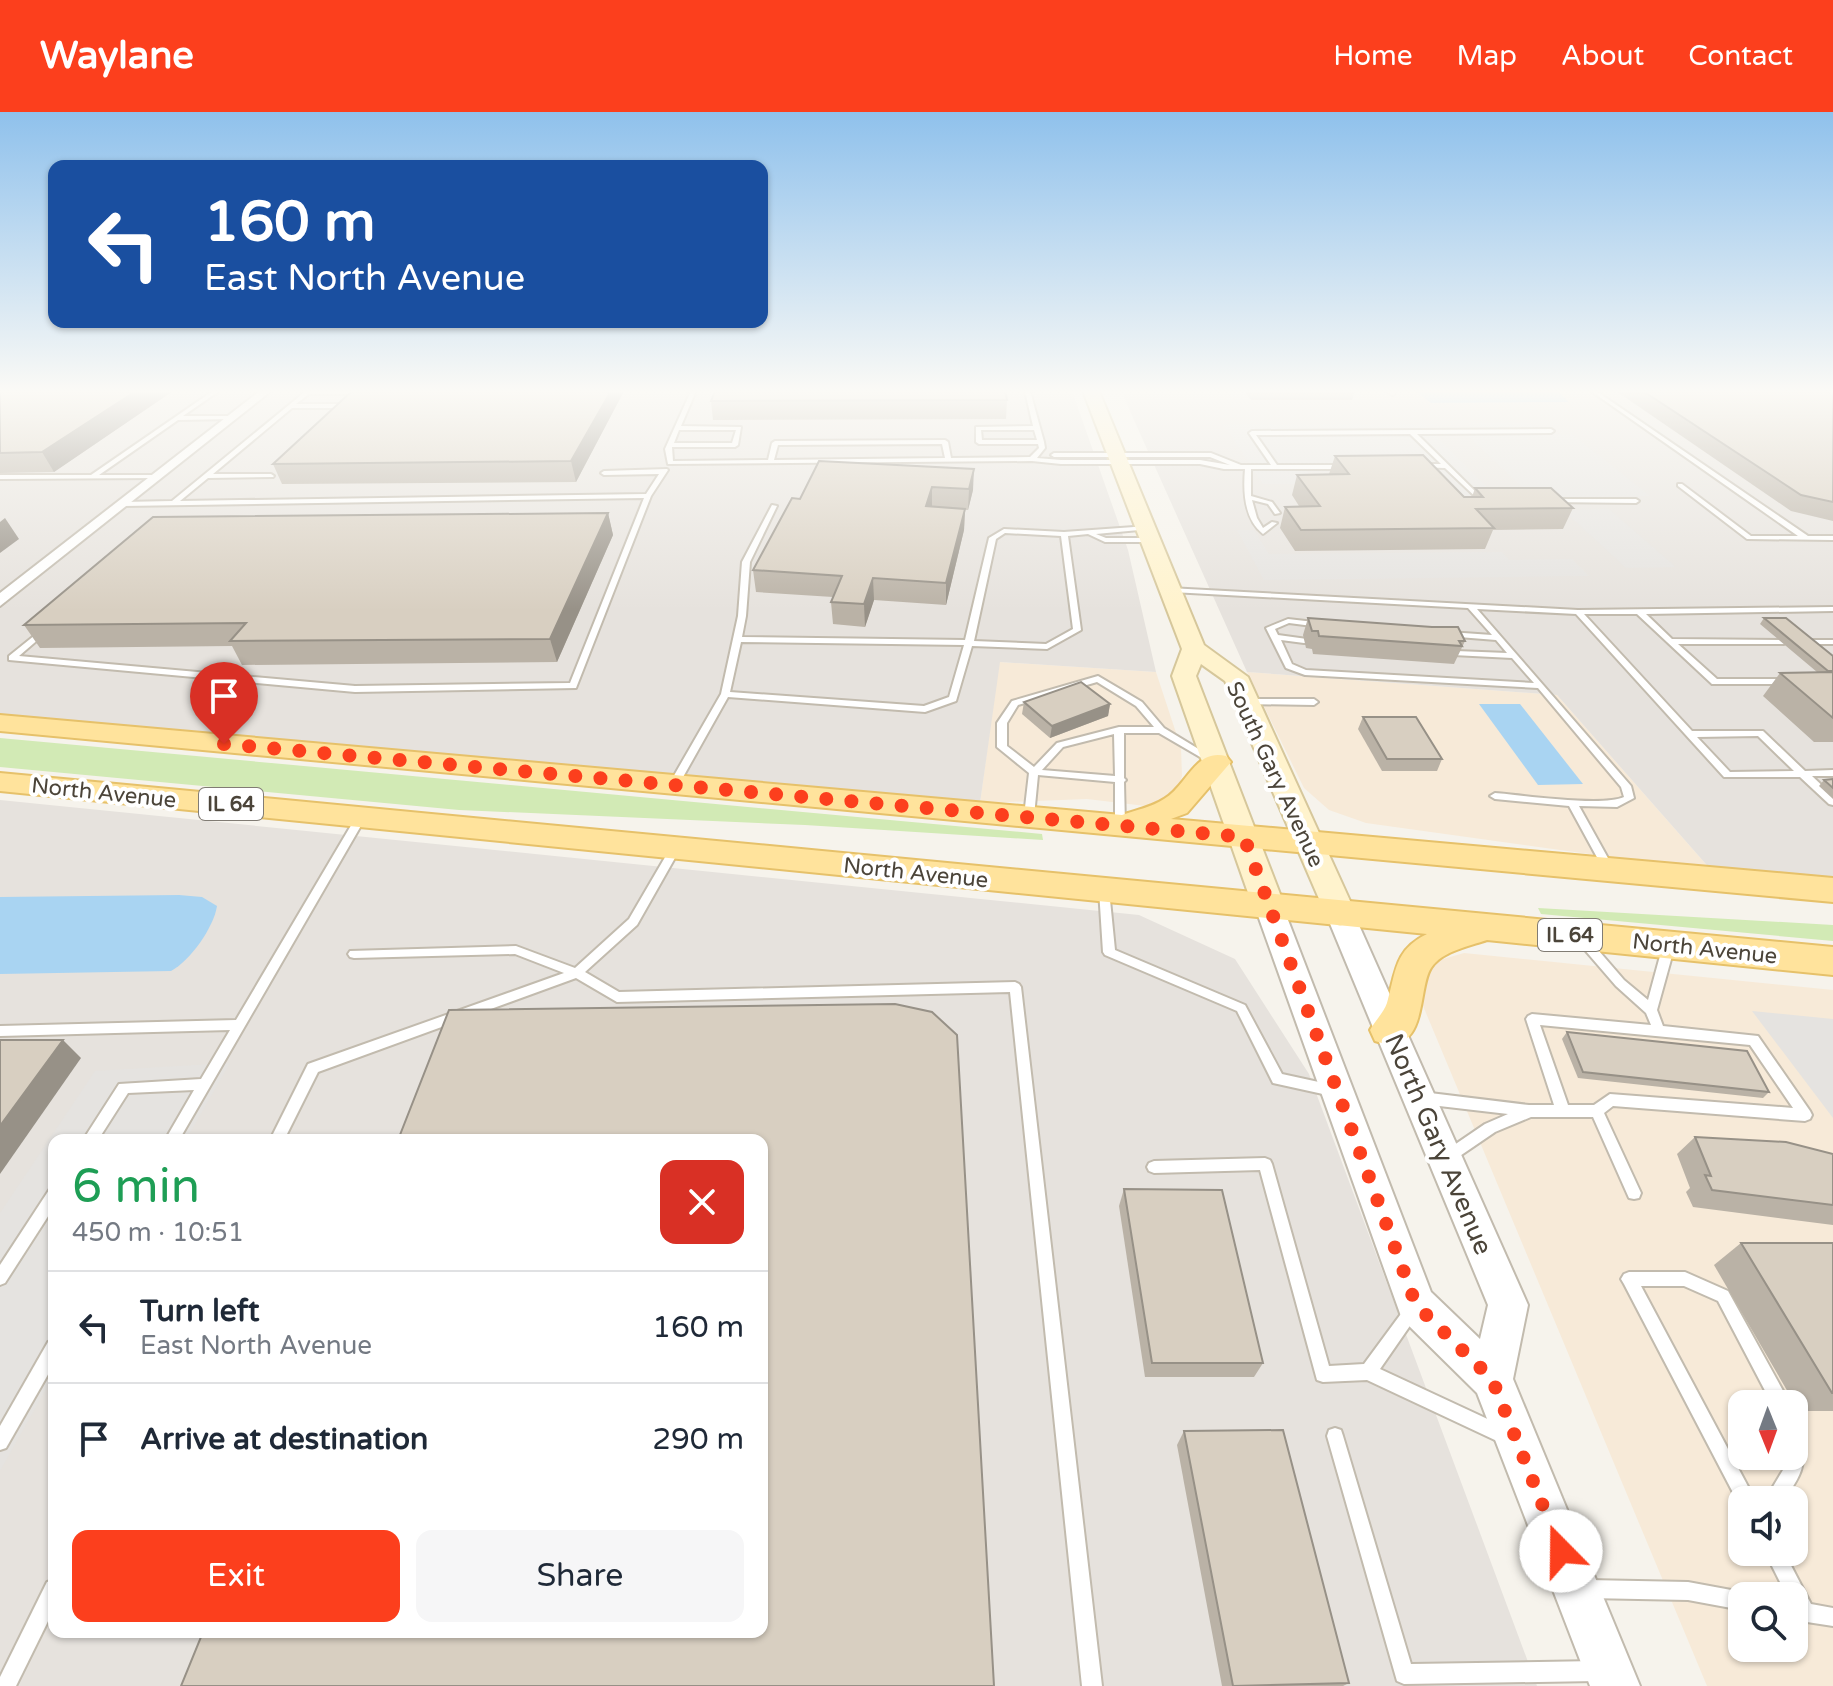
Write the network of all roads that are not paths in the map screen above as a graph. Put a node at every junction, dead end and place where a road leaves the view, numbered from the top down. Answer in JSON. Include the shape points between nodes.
{"nodes":[{"id":1,"x":110,"y":464,"type":"edge"},
{"id":2,"x":172,"y":464,"type":"edge"},
{"id":3,"x":221,"y":464,"type":"edge"},
{"id":4,"x":669,"y":464,"type":"edge"},
{"id":5,"x":1122,"y":464,"type":"edge"},
{"id":6,"x":1219,"y":464,"type":"edge"},
{"id":7,"x":1273,"y":464,"type":"edge"},
{"id":8,"x":1699,"y":464,"type":"edge"},
{"id":9,"x":1404,"y":466,"type":"edge"},
{"id":10,"x":1445,"y":466,"type":"joint"},
{"id":11,"x":1248,"y":467,"type":"junction"},
{"id":12,"x":1275,"y":467,"type":"junction"},
{"id":13,"x":1346,"y":467,"type":"edge"},
{"id":14,"x":663,"y":472,"type":"junction"},
{"id":15,"x":604,"y":473,"type":"dead end"},
{"id":16,"x":207,"y":476,"type":"junction"},
{"id":17,"x":271,"y":476,"type":"edge"},
{"id":18,"x":0,"y":477,"type":"edge"},
{"id":19,"x":92,"y":477,"type":"junction"},
{"id":20,"x":156,"y":477,"type":"junction"},
{"id":21,"x":1680,"y":485,"type":"dead end"},
{"id":22,"x":648,"y":496,"type":"junction"},
{"id":23,"x":1251,"y":498,"type":"junction"},
{"id":24,"x":1495,"y":501,"type":"edge"},
{"id":25,"x":1542,"y":501,"type":"edge"},
{"id":26,"x":1636,"y":501,"type":"dead end"},
{"id":27,"x":174,"y":503,"type":"junction"},
{"id":28,"x":190,"y":503,"type":"junction"},
{"id":29,"x":123,"y":504,"type":"junction"},
{"id":30,"x":774,"y":506,"type":"dead end"},
{"id":31,"x":178,"y":513,"type":"edge"},
{"id":32,"x":1277,"y":513,"type":"dead end"},
{"id":33,"x":1274,"y":523,"type":"dead end"},
{"id":34,"x":1064,"y":534,"type":"junction"},
{"id":35,"x":1151,"y":534,"type":"junction"},
{"id":36,"x":1806,"y":538,"type":"junction"},
{"id":37,"x":1833,"y":538,"type":"edge"},
{"id":38,"x":1172,"y":590,"type":"junction"},
{"id":39,"x":0,"y":601,"type":"edge"},
{"id":40,"x":1470,"y":606,"type":"junction"},
{"id":41,"x":1833,"y":609,"type":"edge"},
{"id":42,"x":1639,"y":611,"type":"junction"},
{"id":43,"x":1578,"y":612,"type":"junction"},
{"id":44,"x":1326,"y":626,"type":"edge"},
{"id":45,"x":48,"y":627,"type":"edge"},
{"id":46,"x":1435,"y":633,"type":"edge"},
{"id":47,"x":1275,"y":637,"type":"junction"},
{"id":48,"x":1496,"y":638,"type":"junction"},
{"id":49,"x":737,"y":639,"type":"junction"},
{"id":50,"x":1304,"y":641,"type":"dead end"},
{"id":51,"x":1670,"y":641,"type":"junction"},
{"id":52,"x":1781,"y":642,"type":"edge"},
{"id":53,"x":1804,"y":642,"type":"edge"},
{"id":54,"x":1833,"y":642,"type":"edge"},
{"id":55,"x":969,"y":643,"type":"junction"},
{"id":56,"x":1194,"y":649,"type":"junction"},
{"id":57,"x":1456,"y":653,"type":"edge"},
{"id":58,"x":1513,"y":656,"type":"junction"},
{"id":59,"x":1803,"y":681,"type":"edge"},
{"id":60,"x":1541,"y":686,"type":"junction"},
{"id":61,"x":725,"y":694,"type":"junction"},
{"id":62,"x":1247,"y":702,"type":"junction"},
{"id":63,"x":1314,"y":702,"type":"dead end"},
{"id":64,"x":0,"y":723,"type":"edge"},
{"id":65,"x":1119,"y":730,"type":"junction"},
{"id":66,"x":1161,"y":730,"type":"junction"},
{"id":67,"x":1690,"y":734,"type":"junction"},
{"id":68,"x":1216,"y":762,"type":"junction"},
{"id":69,"x":1034,"y":772,"type":"junction"},
{"id":70,"x":1833,"y":773,"type":"edge"},
{"id":71,"x":1803,"y":774,"type":"junction"},
{"id":72,"x":1121,"y":780,"type":"junction"},
{"id":73,"x":0,"y":782,"type":"edge"},
{"id":74,"x":673,"y":786,"type":"junction"},
{"id":75,"x":1495,"y":796,"type":"dead end"},
{"id":76,"x":1833,"y":802,"type":"edge"},
{"id":77,"x":1572,"y":803,"type":"junction"},
{"id":78,"x":1029,"y":816,"type":"junction"},
{"id":79,"x":361,"y":817,"type":"junction"},
{"id":80,"x":1120,"y":826,"type":"junction"},
{"id":81,"x":1244,"y":837,"type":"junction"},
{"id":82,"x":1309,"y":844,"type":"junction"},
{"id":83,"x":675,"y":849,"type":"junction"},
{"id":84,"x":1609,"y":869,"type":"junction"},
{"id":85,"x":1104,"y":890,"type":"junction"},
{"id":86,"x":1833,"y":890,"type":"edge"},
{"id":87,"x":1269,"y":907,"type":"junction"},
{"id":88,"x":1340,"y":914,"type":"junction"},
{"id":89,"x":1485,"y":928,"type":"junction"},
{"id":90,"x":1579,"y":936,"type":"junction"},
{"id":91,"x":1669,"y":945,"type":"junction"},
{"id":92,"x":354,"y":954,"type":"dead end"},
{"id":93,"x":1833,"y":961,"type":"edge"},
{"id":94,"x":577,"y":973,"type":"junction"},
{"id":95,"x":1651,"y":1010,"type":"junction"},
{"id":96,"x":238,"y":1025,"type":"junction"},
{"id":97,"x":1389,"y":1030,"type":"junction"},
{"id":98,"x":0,"y":1031,"type":"edge"},
{"id":99,"x":1659,"y":1031,"type":"junction"},
{"id":100,"x":204,"y":1084,"type":"junction"},
{"id":101,"x":1336,"y":1091,"type":"junction"},
{"id":102,"x":1419,"y":1098,"type":"junction"},
{"id":103,"x":1529,"y":1111,"type":"junction"},
{"id":104,"x":1563,"y":1111,"type":"junction"},
{"id":105,"x":1597,"y":1111,"type":"junction"},
{"id":106,"x":94,"y":1134,"type":"edge"},
{"id":107,"x":175,"y":1134,"type":"edge"},
{"id":108,"x":280,"y":1134,"type":"edge"},
{"id":109,"x":1446,"y":1159,"type":"junction"},
{"id":110,"x":1154,"y":1167,"type":"dead end"},
{"id":111,"x":1634,"y":1193,"type":"dead end"},
{"id":112,"x":48,"y":1204,"type":"edge"},
{"id":113,"x":0,"y":1278,"type":"edge"},
{"id":114,"x":1416,"y":1305,"type":"junction"},
{"id":115,"x":48,"y":1358,"type":"edge"},
{"id":116,"x":1368,"y":1372,"type":"junction"},
{"id":117,"x":1492,"y":1379,"type":"junction"},
{"id":118,"x":1773,"y":1390,"type":"edge"},
{"id":119,"x":1335,"y":1436,"type":"dead end"},
{"id":120,"x":1516,"y":1441,"type":"junction"},
{"id":121,"x":0,"y":1442,"type":"edge"},
{"id":122,"x":1728,"y":1466,"type":"edge"},
{"id":123,"x":1576,"y":1589,"type":"junction"},
{"id":124,"x":1728,"y":1598,"type":"edge"},
{"id":125,"x":48,"y":1601,"type":"edge"},
{"id":126,"x":1808,"y":1614,"type":"edge"},
{"id":127,"x":1833,"y":1617,"type":"edge"},
{"id":128,"x":1612,"y":1678,"type":"edge"},
{"id":129,"x":6,"y":1686,"type":"edge"},
{"id":130,"x":1092,"y":1686,"type":"edge"}],
"edges":[{"from":1,"to":19,"type":"lane"},
{"from":2,"to":20,"type":"street"},
{"from":3,"to":16,"type":"lane"},
{"from":4,"to":14,"type":"lane"},
{"from":5,"to":35,"type":"main road","name":"South Gary Avenue"},
{"from":6,"to":11,"type":"lane"},
{"from":7,"to":12,"type":"lane"},
{"from":8,"to":36,"type":"lane"},
{"from":9,"to":10,"type":"lane"},
{"from":10,"to":24,"type":"lane","via":[[1479,501]]},
{"from":11,"to":12,"type":"lane"},
{"from":11,"to":23,"type":"lane"},
{"from":12,"to":13,"type":"lane"},
{"from":14,"to":15,"type":"lane"},
{"from":14,"to":22,"type":"lane"},
{"from":16,"to":17,"type":"lane"},
{"from":16,"to":27,"type":"lane"},
{"from":18,"to":19,"type":"lane"},
{"from":19,"to":20,"type":"lane"},
{"from":20,"to":29,"type":"street"},
{"from":21,"to":36,"type":"lane","via":[[1749,538]]},
{"from":22,"to":28,"type":"lane"},
{"from":22,"to":45,"type":"lane","via":[[573,686],[355,689],[12,658]]},
{"from":23,"to":32,"type":"lane","via":[[1270,503]]},
{"from":23,"to":33,"type":"lane","via":[[1252,521],[1263,532]]},
{"from":25,"to":26,"type":"lane"},
{"from":27,"to":28,"type":"lane"},
{"from":27,"to":29,"type":"lane"},
{"from":28,"to":31,"type":"lane"},
{"from":29,"to":39,"type":"street"},
{"from":30,"to":49,"type":"lane","via":[[746,562]]},
{"from":34,"to":35,"type":"lane","via":[[1105,540]]},
{"from":34,"to":55,"type":"lane","via":[[1004,531],[993,538]]},
{"from":34,"to":55,"type":"lane","via":[[1077,630],[1047,647]]},
{"from":35,"to":38,"type":"main road","name":"South Gary Avenue"},
{"from":36,"to":37,"type":"lane"},
{"from":38,"to":40,"type":"lane"},
{"from":38,"to":56,"type":"main road","name":"South Gary Avenue"},
{"from":40,"to":43,"type":"lane"},
{"from":40,"to":48,"type":"lane"},
{"from":41,"to":42,"type":"lane"},
{"from":42,"to":43,"type":"lane"},
{"from":42,"to":51,"type":"lane"},
{"from":43,"to":67,"type":"lane"},
{"from":44,"to":47,"type":"lane","via":[[1281,622],[1270,628]]},
{"from":46,"to":48,"type":"lane"},
{"from":47,"to":50,"type":"lane"},
{"from":47,"to":60,"type":"lane","via":[[1289,666],[1305,672]]},
{"from":48,"to":58,"type":"lane"},
{"from":49,"to":55,"type":"lane"},
{"from":49,"to":61,"type":"lane"},
{"from":51,"to":52,"type":"lane"},
{"from":51,"to":59,"type":"lane","via":[[1715,682]]},
{"from":53,"to":54,"type":"lane"},
{"from":55,"to":61,"type":"lane","via":[[953,699],[925,709]]},
{"from":56,"to":62,"type":"main road","name":"South Gary Avenue","via":[[1236,677]]},
{"from":56,"to":68,"type":"main road","name":"South Gary Avenue","via":[[1184,676]]},
{"from":57,"to":58,"type":"lane"},
{"from":58,"to":60,"type":"lane"},
{"from":60,"to":77,"type":"lane","via":[[1626,786],[1629,798],[1617,804]]},
{"from":61,"to":74,"type":"lane"},
{"from":62,"to":63,"type":"lane"},
{"from":62,"to":82,"type":"main road","name":"South Gary Avenue"},
{"from":64,"to":74,"type":"main road"},
{"from":65,"to":66,"type":"lane"},
{"from":65,"to":69,"type":"lane","via":[[1060,745]]},
{"from":65,"to":72,"type":"lane"},
{"from":66,"to":68,"type":"lane"},
{"from":66,"to":69,"type":"lane","via":[[1139,704],[1098,679],[1015,703],[1002,723],[1002,747]]},
{"from":67,"to":71,"type":"lane","via":[[1760,733]]},
{"from":67,"to":71,"type":"lane","via":[[1727,775]]},
{"from":68,"to":80,"type":"main road","via":[[1176,806]]},
{"from":68,"to":81,"type":"main road","name":"South Gary Avenue"},
{"from":69,"to":72,"type":"lane"},
{"from":69,"to":78,"type":"lane"},
{"from":70,"to":71,"type":"lane"},
{"from":71,"to":76,"type":"lane"},
{"from":72,"to":80,"type":"lane"},
{"from":73,"to":79,"type":"main road","name":"North Avenue","number":"IL 64"},
{"from":74,"to":78,"type":"main road"},
{"from":75,"to":77,"type":"lane"},
{"from":77,"to":84,"type":"lane"},
{"from":78,"to":80,"type":"main road"},
{"from":79,"to":83,"type":"main road","name":"North Avenue","number":"IL 64"},
{"from":79,"to":96,"type":"lane"},
{"from":80,"to":81,"type":"main road"},
{"from":81,"to":82,"type":"main road"},
{"from":81,"to":87,"type":"main road"},
{"from":82,"to":84,"type":"main road"},
{"from":82,"to":88,"type":"main road","name":"South Gary Avenue"},
{"from":83,"to":85,"type":"main road","name":"North Avenue","number":"IL 64"},
{"from":83,"to":94,"type":"lane","via":[[633,922]]},
{"from":84,"to":86,"type":"main road"},
{"from":85,"to":87,"type":"main road","name":"North Avenue","number":"IL 64"},
{"from":85,"to":101,"type":"lane","via":[[1109,952],[1241,1008],[1278,1079]]},
{"from":87,"to":88,"type":"main road","name":"North Avenue","number":"IL 64"},
{"from":87,"to":101,"type":"street"},
{"from":88,"to":89,"type":"main road","name":"North Avenue","number":"IL 64"},
{"from":88,"to":97,"type":"street","name":"North Gary Avenue"},
{"from":89,"to":90,"type":"main road","name":"North Avenue","number":"IL 64"},
{"from":89,"to":97,"type":"main road","via":[[1451,939],[1416,961],[1410,969],[1406,1011]]},
{"from":90,"to":91,"type":"main road","name":"North Avenue","number":"IL 64"},
{"from":90,"to":95,"type":"lane"},
{"from":91,"to":93,"type":"main road","name":"North Avenue","number":"IL 64"},
{"from":91,"to":95,"type":"lane"},
{"from":92,"to":94,"type":"lane","via":[[516,950]]},
{"from":94,"to":108,"type":"lane","via":[[313,1068]]},
{"from":94,"to":130,"type":"lane","via":[[617,997],[1015,987]]},
{"from":95,"to":99,"type":"lane"},
{"from":96,"to":98,"type":"lane"},
{"from":96,"to":100,"type":"lane"},
{"from":97,"to":102,"type":"street","name":"North Gary Avenue"},
{"from":99,"to":104,"type":"lane","via":[[1532,1019]]},
{"from":99,"to":105,"type":"lane","via":[[1754,1040],[1805,1115],[1610,1100]]},
{"from":100,"to":106,"type":"lane","via":[[124,1088]]},
{"from":100,"to":107,"type":"lane"},
{"from":101,"to":114,"type":"street"},
{"from":102,"to":103,"type":"lane"},
{"from":102,"to":109,"type":"street","name":"North Gary Avenue"},
{"from":103,"to":104,"type":"lane"},
{"from":103,"to":109,"type":"lane","via":[[1490,1128]]},
{"from":104,"to":105,"type":"lane"},
{"from":105,"to":111,"type":"lane"},
{"from":109,"to":117,"type":"street","name":"North Gary Avenue","via":[[1508,1305]]},
{"from":110,"to":116,"type":"lane","via":[[1265,1164],[1323,1374]]},
{"from":112,"to":113,"type":"lane"},
{"from":114,"to":116,"type":"lane"},
{"from":114,"to":117,"type":"street"},
{"from":115,"to":121,"type":"lane"},
{"from":116,"to":120,"type":"lane"},
{"from":117,"to":120,"type":"street"},
{"from":118,"to":122,"type":"lane","via":[[1723,1296],[1685,1279],[1629,1279]]},
{"from":119,"to":128,"type":"lane","via":[[1404,1674]]},
{"from":120,"to":123,"type":"street"},
{"from":123,"to":124,"type":"lane","via":[[1688,1591]]},
{"from":123,"to":128,"type":"street"},
{"from":125,"to":129,"type":"lane"},
{"from":126,"to":127,"type":"lane"}]}
